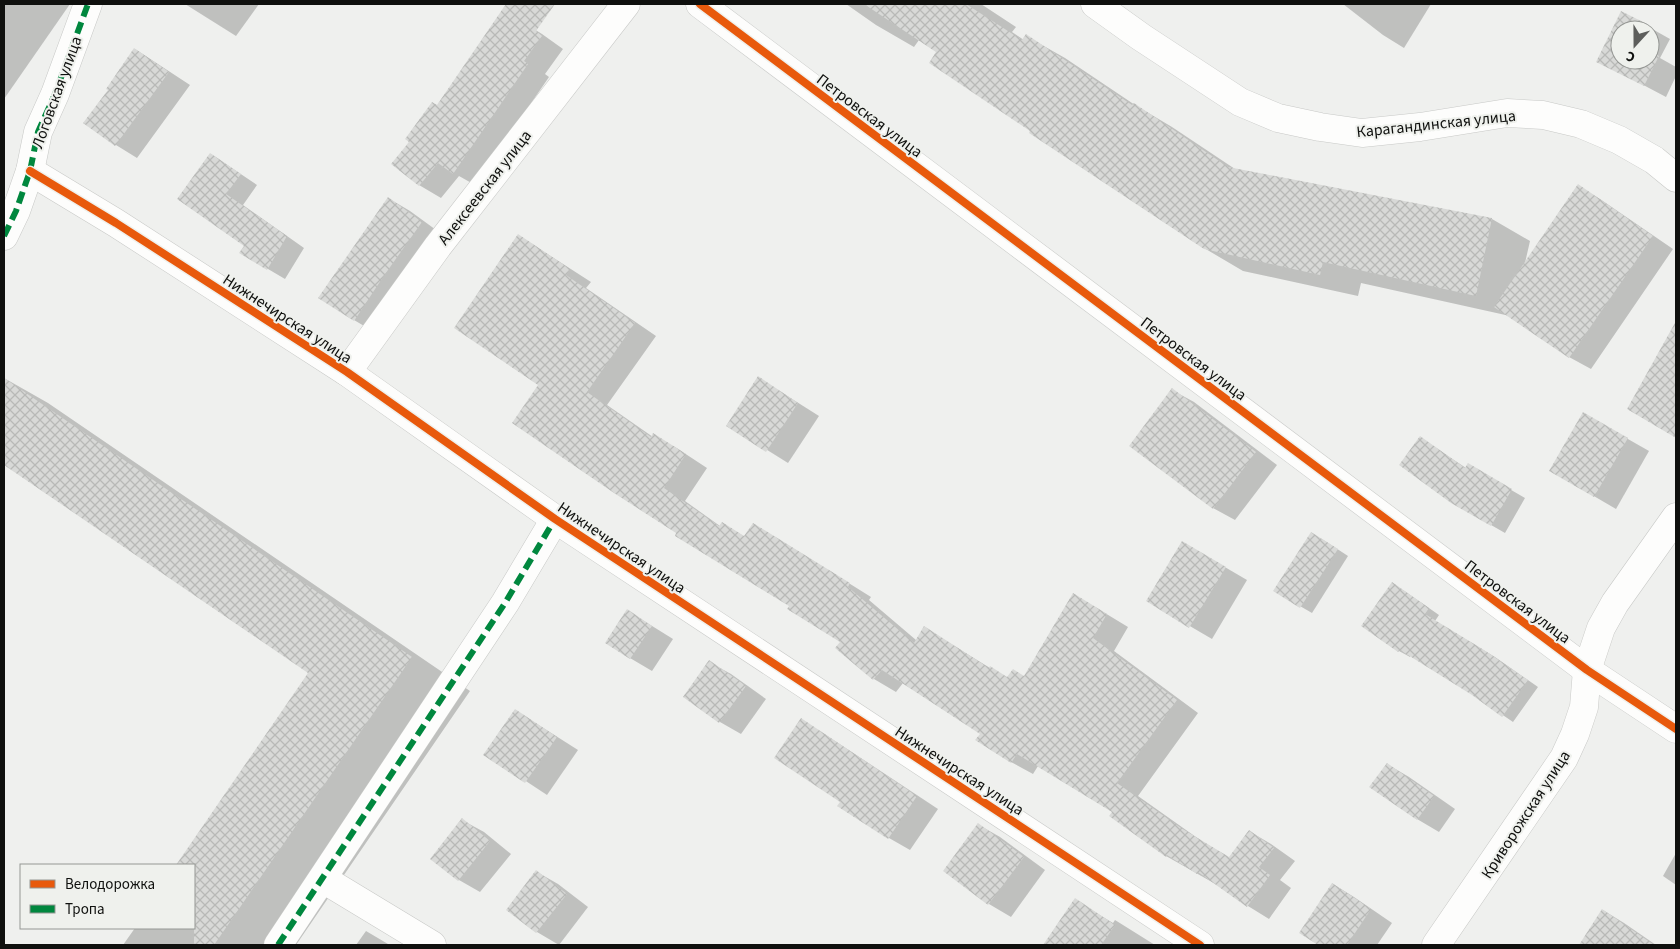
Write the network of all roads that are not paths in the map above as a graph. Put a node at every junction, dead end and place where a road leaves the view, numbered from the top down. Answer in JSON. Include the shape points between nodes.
{"nodes":[{"id":1,"x":88,"y":4,"type":"edge"},
{"id":2,"x":626,"y":4,"type":"edge"},
{"id":3,"x":700,"y":4,"type":"edge"},
{"id":4,"x":1095,"y":4,"type":"edge"},
{"id":5,"x":30,"y":171,"type":"junction"},
{"id":6,"x":1676,"y":178,"type":"edge"},
{"id":7,"x":4,"y":236,"type":"edge"},
{"id":8,"x":347,"y":372,"type":"junction"},
{"id":9,"x":1676,"y":517,"type":"edge"},
{"id":10,"x":555,"y":520,"type":"junction"},
{"id":11,"x":1587,"y":670,"type":"junction"},
{"id":12,"x":1676,"y":729,"type":"edge"},
{"id":13,"x":323,"y":879,"type":"junction"},
{"id":14,"x":278,"y":945,"type":"edge"},
{"id":15,"x":432,"y":945,"type":"edge"},
{"id":16,"x":1200,"y":945,"type":"edge"},
{"id":17,"x":1436,"y":945,"type":"edge"}],
"edges":[{"from":1,"to":5,"type":"street","name":"Логовская улица","via":[[38,132]]},
{"from":2,"to":8,"type":"street","name":"Алексеевская улица","via":[[438,246]]},
{"from":3,"to":11,"type":"street","name":"Петровская улица"},
{"from":4,"to":6,"type":"street","name":"Карагандинская улица","via":[[1240,102],[1278,118],[1362,133],[1506,113],[1542,115],[1581,124],[1619,140],[1654,160]]},
{"from":5,"to":7,"type":"street","name":"Логовская улица"},
{"from":5,"to":8,"type":"street","name":"Нижнечирская улица"},
{"from":8,"to":10,"type":"street","name":"Нижнечирская улица"},
{"from":9,"to":11,"type":"street","name":"Криворожская улица","via":[[1615,603],[1601,628]]},
{"from":10,"to":13,"type":"street","via":[[505,603]]},
{"from":10,"to":16,"type":"street","name":"Нижнечирская улица"},
{"from":11,"to":12,"type":"street","name":"Петровская улица"},
{"from":11,"to":17,"type":"street","name":"Криворожская улица","via":[[1584,707],[1564,758]]},
{"from":13,"to":14,"type":"street"},
{"from":13,"to":15,"type":"street"}]}
